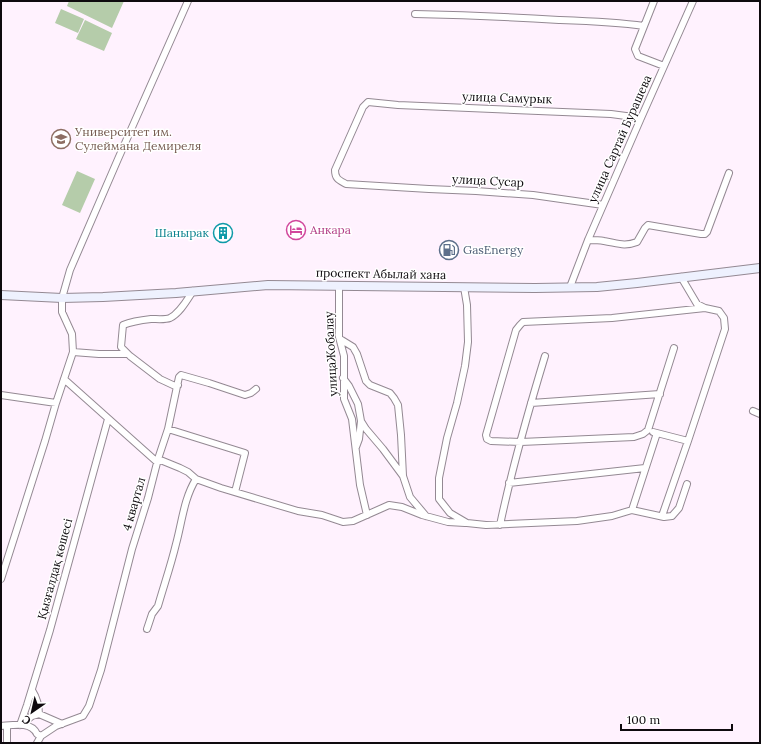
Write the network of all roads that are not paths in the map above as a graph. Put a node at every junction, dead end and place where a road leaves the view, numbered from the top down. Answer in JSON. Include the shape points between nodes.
{"nodes":[{"id":1,"x":188,"y":1,"type":"edge"},
{"id":2,"x":654,"y":1,"type":"edge"},
{"id":3,"x":693,"y":1,"type":"edge"},
{"id":4,"x":415,"y":14,"type":"dead end"},
{"id":5,"x":644,"y":26,"type":"junction"},
{"id":6,"x":664,"y":66,"type":"junction"},
{"id":7,"x":371,"y":103,"type":"joint"},
{"id":8,"x":641,"y":118,"type":"junction"},
{"id":9,"x":729,"y":173,"type":"dead end"},
{"id":10,"x":603,"y":205,"type":"junction"},
{"id":11,"x":588,"y":240,"type":"junction"},
{"id":12,"x":760,"y":268,"type":"edge"},
{"id":13,"x":681,"y":277,"type":"junction"},
{"id":14,"x":339,"y":286,"type":"junction"},
{"id":15,"x":570,"y":287,"type":"junction"},
{"id":16,"x":464,"y":288,"type":"junction"},
{"id":17,"x":193,"y":292,"type":"junction"},
{"id":18,"x":1,"y":295,"type":"edge"},
{"id":19,"x":62,"y":298,"type":"junction"},
{"id":20,"x":705,"y":308,"type":"junction"},
{"id":21,"x":340,"y":339,"type":"junction"},
{"id":22,"x":121,"y":347,"type":"junction"},
{"id":23,"x":674,"y":348,"type":"dead end"},
{"id":24,"x":73,"y":352,"type":"junction"},
{"id":25,"x":114,"y":354,"type":"junction"},
{"id":26,"x":128,"y":354,"type":"junction"},
{"id":27,"x":545,"y":356,"type":"dead end"},
{"id":28,"x":343,"y":378,"type":"junction"},
{"id":29,"x":64,"y":379,"type":"junction"},
{"id":30,"x":178,"y":385,"type":"junction"},
{"id":31,"x":256,"y":389,"type":"dead end"},
{"id":32,"x":660,"y":394,"type":"junction"},
{"id":33,"x":1,"y":395,"type":"edge"},
{"id":34,"x":56,"y":403,"type":"junction"},
{"id":35,"x":531,"y":404,"type":"junction"},
{"id":36,"x":753,"y":411,"type":"dead end"},
{"id":37,"x":760,"y":414,"type":"edge"},
{"id":38,"x":108,"y":418,"type":"junction"},
{"id":39,"x":361,"y":421,"type":"junction"},
{"id":40,"x":168,"y":429,"type":"junction"},
{"id":41,"x":648,"y":430,"type":"junction"},
{"id":42,"x":657,"y":433,"type":"junction"},
{"id":43,"x":688,"y":441,"type":"junction"},
{"id":44,"x":520,"y":442,"type":"junction"},
{"id":45,"x":355,"y":449,"type":"junction"},
{"id":46,"x":157,"y":460,"type":"junction"},
{"id":47,"x":645,"y":468,"type":"junction"},
{"id":48,"x":403,"y":476,"type":"junction"},
{"id":49,"x":196,"y":479,"type":"junction"},
{"id":50,"x":509,"y":483,"type":"junction"},
{"id":51,"x":687,"y":484,"type":"dead end"},
{"id":52,"x":235,"y":492,"type":"junction"},
{"id":53,"x":632,"y":510,"type":"junction"},
{"id":54,"x":366,"y":515,"type":"junction"},
{"id":55,"x":426,"y":516,"type":"junction"},
{"id":56,"x":662,"y":516,"type":"junction"},
{"id":57,"x":467,"y":523,"type":"junction"},
{"id":58,"x":500,"y":525,"type":"junction"},
{"id":59,"x":1,"y":579,"type":"edge"},
{"id":60,"x":147,"y":628,"type":"dead end"},
{"id":61,"x":32,"y":690,"type":"junction"},
{"id":62,"x":38,"y":714,"type":"junction"},
{"id":63,"x":62,"y":724,"type":"junction"},
{"id":64,"x":20,"y":725,"type":"junction"},
{"id":65,"x":4,"y":726,"type":"edge"},
{"id":66,"x":41,"y":736,"type":"junction"},
{"id":67,"x":7,"y":743,"type":"edge"},
{"id":68,"x":37,"y":743,"type":"edge"}],
"edges":[{"from":1,"to":19,"type":"street","via":[[70,270]]},
{"from":2,"to":5,"type":"street"},
{"from":3,"to":6,"type":"street","name":"улица Сартай Бурашева"},
{"from":4,"to":5,"type":"street","via":[[502,16]]},
{"from":5,"to":6,"type":"street","via":[[635,51],[638,56]]},
{"from":6,"to":8,"type":"street","name":"улица Сартай Бурашева"},
{"from":7,"to":8,"type":"street","name":"улица Самурык","via":[[610,114]]},
{"from":7,"to":10,"type":"street","name":"улица Сусар","via":[[363,107],[335,170],[335,176],[346,184],[534,195]]},
{"from":8,"to":10,"type":"street","name":"улица Сартай Бурашева"},
{"from":9,"to":11,"type":"street","via":[[705,234],[648,225],[637,242],[630,245]]},
{"from":10,"to":11,"type":"street","name":"улица Сартай Бурашева"},
{"from":11,"to":15,"type":"street","name":"улица Сартай Бурашева"},
{"from":12,"to":13,"type":"main road","name":"проспект Абылай хана"},
{"from":13,"to":15,"type":"main road","name":"проспект Абылай хана","via":[[637,283]]},
{"from":13,"to":20,"type":"street","via":[[697,304]]},
{"from":14,"to":16,"type":"main road","name":"проспект Абылай хана"},
{"from":14,"to":17,"type":"main road","name":"проспект Абылай хана","via":[[268,285]]},
{"from":14,"to":21,"type":"street","name":"улицаЖобалау"},
{"from":15,"to":16,"type":"main road","name":"проспект Абылай хана"},
{"from":16,"to":57,"type":"street","via":[[468,342],[465,366],[439,478],[439,499],[450,513]]},
{"from":17,"to":19,"type":"main road","name":"проспект Абылай хана"},
{"from":17,"to":22,"type":"street","via":[[182,308],[169,319],[132,321],[124,325]]},
{"from":18,"to":19,"type":"main road","name":"проспект Абылай хана"},
{"from":19,"to":24,"type":"street","via":[[62,312],[72,334]]},
{"from":20,"to":43,"type":"street","via":[[719,311],[724,318],[725,330]]},
{"from":20,"to":44,"type":"street","via":[[612,318],[523,322],[516,330],[486,434],[487,439],[492,441]]},
{"from":21,"to":28,"type":"street","name":"улицаЖобалау","via":[[344,356]]},
{"from":21,"to":48,"type":"street","via":[[354,347],[366,381],[375,388],[390,393],[398,405]]},
{"from":22,"to":25,"type":"street"},
{"from":22,"to":26,"type":"street"},
{"from":23,"to":32,"type":"street"},
{"from":24,"to":25,"type":"street"},
{"from":24,"to":29,"type":"street"},
{"from":25,"to":26,"type":"street"},
{"from":26,"to":30,"type":"street","via":[[160,379]]},
{"from":27,"to":35,"type":"street"},
{"from":28,"to":39,"type":"street","via":[[358,404]]},
{"from":28,"to":45,"type":"street","name":"улицаЖобалау","via":[[344,399],[352,419]]},
{"from":29,"to":34,"type":"street"},
{"from":29,"to":38,"type":"street"},
{"from":30,"to":31,"type":"street","via":[[181,375],[245,395]]},
{"from":30,"to":40,"type":"street","name":"4 квартал"},
{"from":32,"to":35,"type":"street"},
{"from":32,"to":41,"type":"street"},
{"from":33,"to":34,"type":"street"},
{"from":34,"to":59,"type":"street"},
{"from":35,"to":44,"type":"street"},
{"from":36,"to":37,"type":"street"},
{"from":38,"to":46,"type":"street"},
{"from":38,"to":61,"type":"street","name":"Қызғалдақ көшесі"},
{"from":39,"to":45,"type":"street"},
{"from":39,"to":48,"type":"street"},
{"from":40,"to":46,"type":"street","name":"4 квартал"},
{"from":40,"to":52,"type":"street","via":[[245,454]]},
{"from":41,"to":42,"type":"street"},
{"from":41,"to":44,"type":"street","via":[[634,437]]},
{"from":42,"to":43,"type":"street"},
{"from":42,"to":47,"type":"street"},
{"from":43,"to":56,"type":"street"},
{"from":44,"to":50,"type":"street"},
{"from":45,"to":54,"type":"street","name":"улицаЖобалау"},
{"from":46,"to":49,"type":"street","via":[[180,468]]},
{"from":46,"to":63,"type":"street","name":"4 квартал","via":[[89,706],[84,716]]},
{"from":47,"to":50,"type":"street"},
{"from":47,"to":53,"type":"street"},
{"from":48,"to":55,"type":"street","via":[[410,497]]},
{"from":49,"to":52,"type":"street"},
{"from":49,"to":60,"type":"street","via":[[188,495],[158,606]]},
{"from":50,"to":58,"type":"street"},
{"from":51,"to":56,"type":"street","via":[[679,508],[672,516]]},
{"from":52,"to":54,"type":"street","via":[[285,508],[343,522]]},
{"from":53,"to":56,"type":"street"},
{"from":53,"to":58,"type":"street","via":[[577,521]]},
{"from":54,"to":55,"type":"street","via":[[389,505]]},
{"from":55,"to":57,"type":"street","via":[[448,522]]},
{"from":57,"to":58,"type":"street"},
{"from":61,"to":62,"type":"street","via":[[39,705]]},
{"from":61,"to":64,"type":"street","name":"Қызғалдақ көшесі"},
{"from":62,"to":63,"type":"street"},
{"from":62,"to":64,"type":"street"},
{"from":63,"to":66,"type":"street"},
{"from":64,"to":65,"type":"street"},
{"from":64,"to":66,"type":"street","via":[[30,727]]},
{"from":65,"to":67,"type":"street"},
{"from":66,"to":68,"type":"street"}]}
